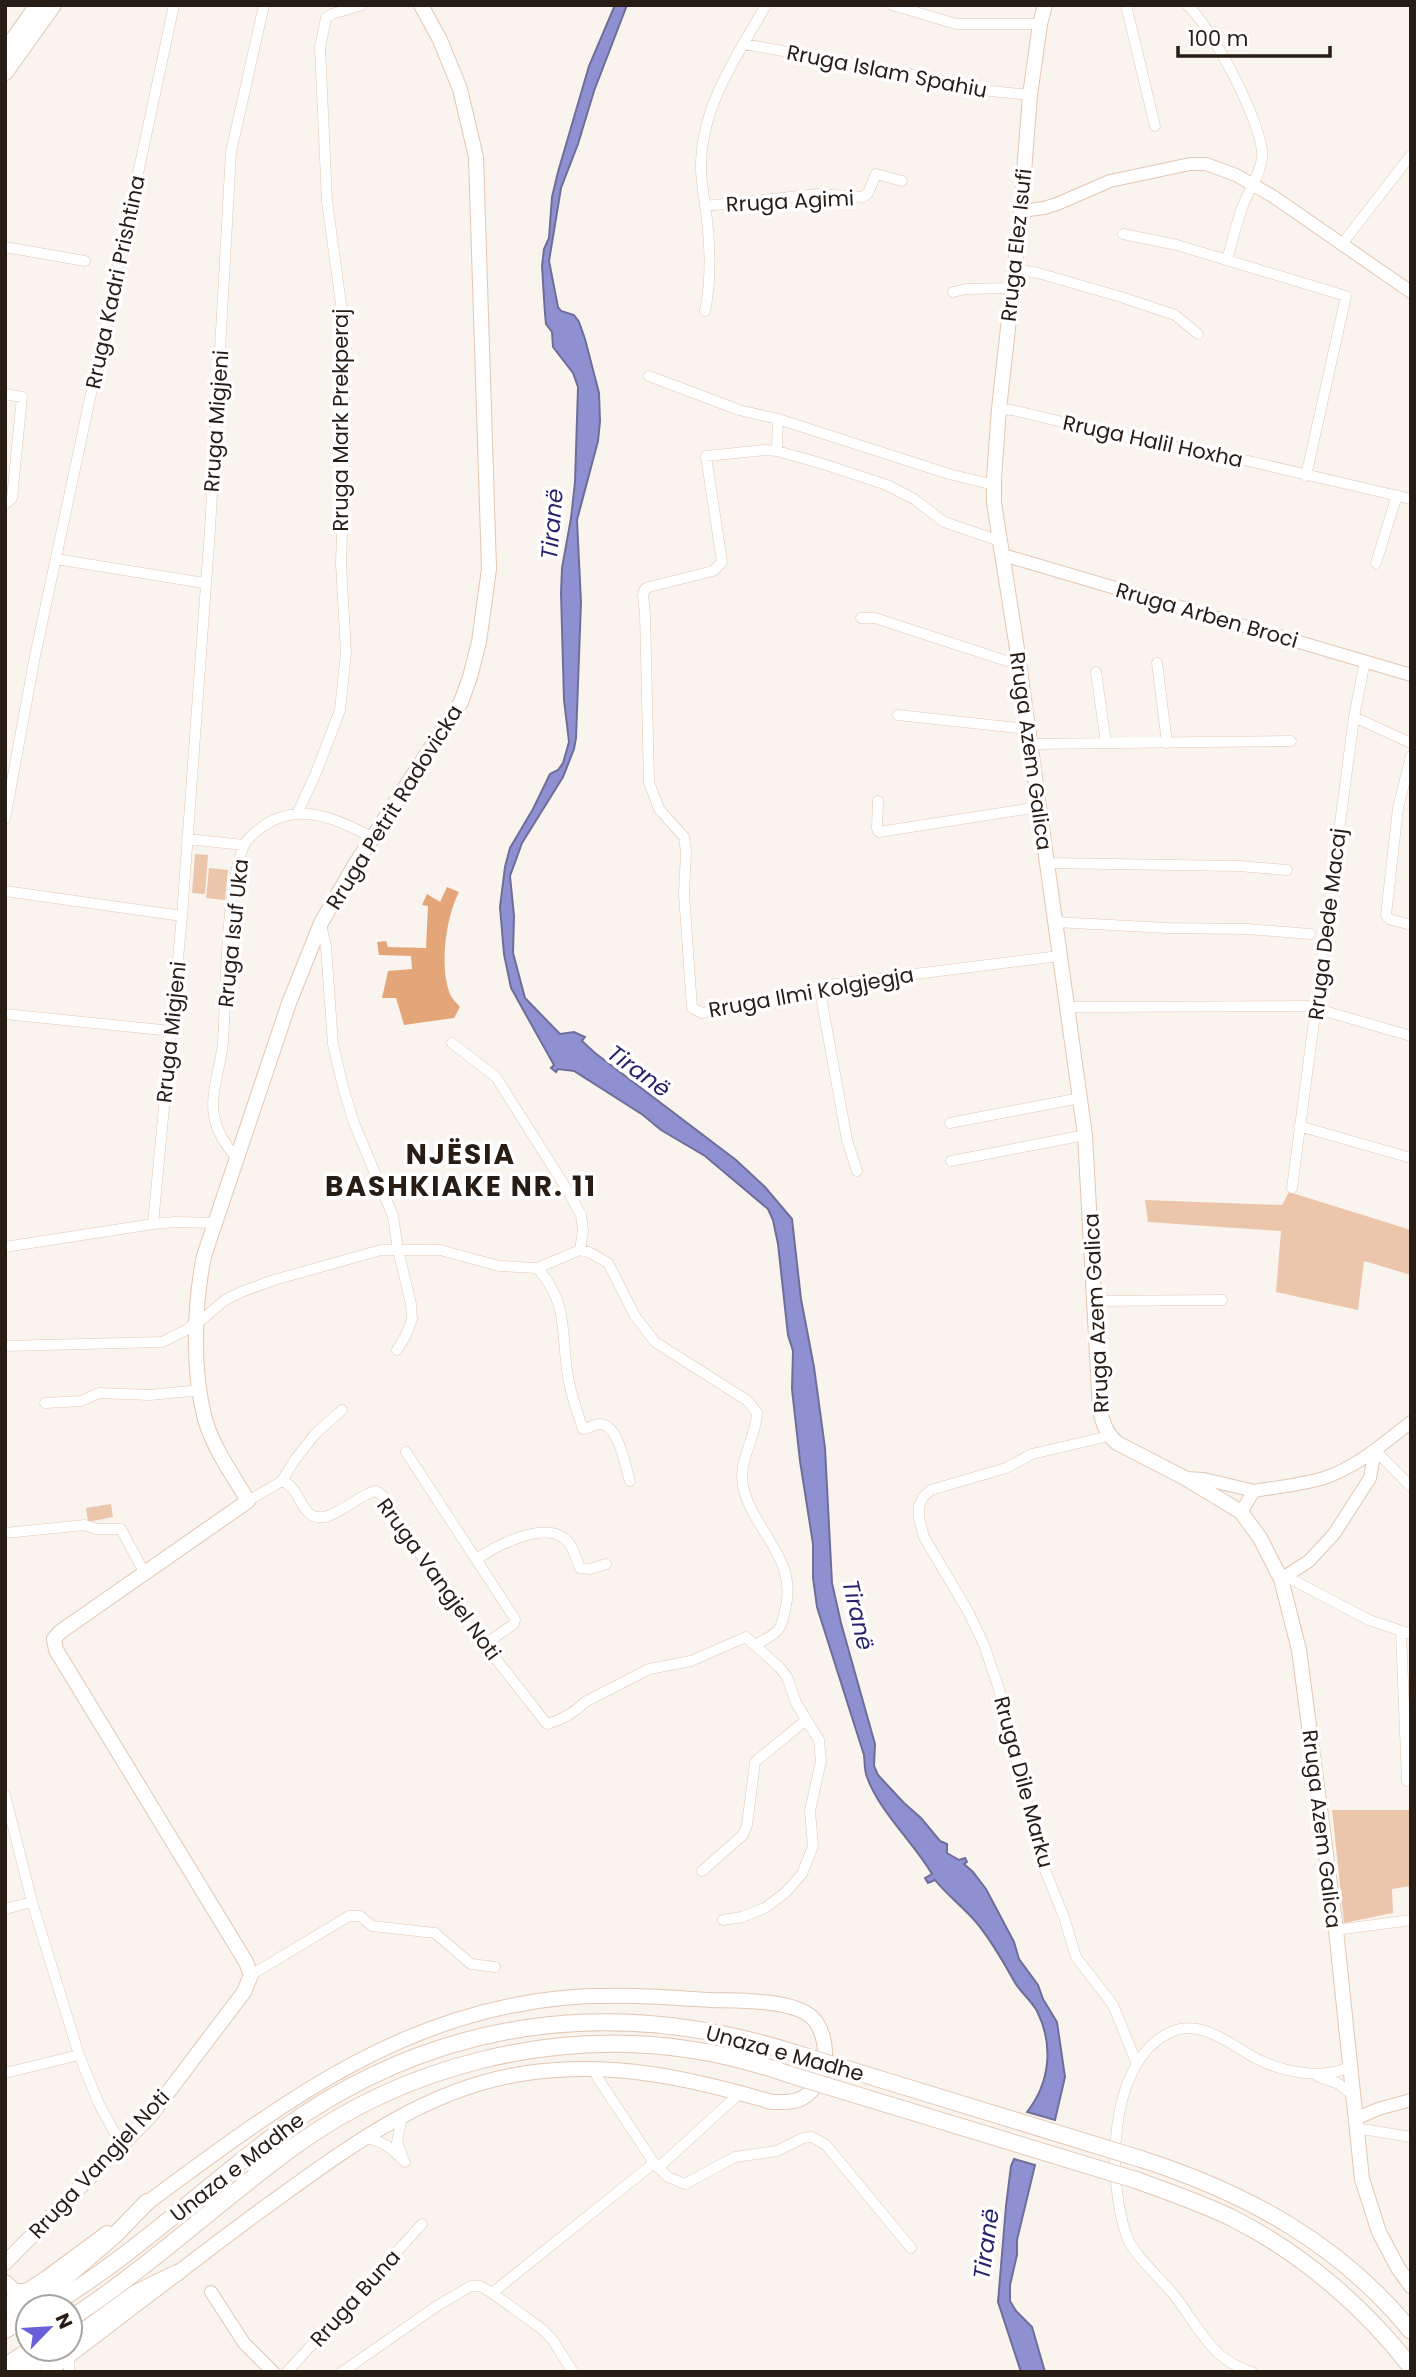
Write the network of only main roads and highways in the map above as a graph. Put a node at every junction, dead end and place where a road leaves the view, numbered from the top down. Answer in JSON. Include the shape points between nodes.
{"nodes":[{"id":1,"x":38,"y":5,"type":"edge"},
{"id":2,"x":53,"y":5,"type":"edge"},
{"id":3,"x":421,"y":5,"type":"edge"},
{"id":4,"x":1045,"y":5,"type":"edge"},
{"id":5,"x":11,"y":35,"type":"edge"},
{"id":6,"x":5,"y":51,"type":"edge"},
{"id":7,"x":5,"y":72,"type":"edge"},
{"id":8,"x":1002,"y":548,"type":"joint"},
{"id":9,"x":251,"y":1975,"type":"joint"},
{"id":10,"x":147,"y":2202,"type":"junction"},
{"id":11,"x":5,"y":2263,"type":"edge"},
{"id":12,"x":177,"y":2273,"type":"joint"},
{"id":13,"x":5,"y":2282,"type":"edge"},
{"id":14,"x":1411,"y":2286,"type":"edge"},
{"id":15,"x":27,"y":2291,"type":"junction"},
{"id":16,"x":69,"y":2293,"type":"edge"},
{"id":17,"x":5,"y":2304,"type":"edge"},
{"id":18,"x":84,"y":2309,"type":"edge"},
{"id":19,"x":12,"y":2323,"type":"edge"},
{"id":20,"x":1411,"y":2331,"type":"edge"},
{"id":21,"x":84,"y":2335,"type":"edge"},
{"id":22,"x":39,"y":2363,"type":"edge"},
{"id":23,"x":1411,"y":2367,"type":"edge"},
{"id":24,"x":21,"y":2372,"type":"edge"}],
"edges":[{"from":1,"to":5,"type":"main road"},
{"from":2,"to":7,"type":"main road"},
{"from":3,"to":9,"type":"main road","name":"Rruga Petrit Radovicka","via":[[460,89],[475,157],[489,569],[480,642],[461,702],[321,923],[289,1003],[204,1256],[197,1322],[206,1419],[248,1501],[54,1639],[56,1650]]},
{"from":4,"to":8,"type":"main road","name":"Rruga Elez Isufi","via":[[1030,95],[999,409],[994,485]]},
{"from":5,"to":6,"type":"main road"},
{"from":8,"to":14,"type":"main road","name":"Rruga Azem Galica","via":[[1085,1135],[1103,1425],[1109,1436],[1128,1449],[1241,1512],[1284,1578],[1299,1650],[1336,1930],[1362,2179],[1370,2208]]},
{"from":9,"to":11,"type":"main road","name":"Rruga Vangjel Noti","via":[[244,1992],[150,2116]]},
{"from":10,"to":12,"type":"main road","via":[[350,2064],[452,2019],[562,1998],[643,1996],[761,2002],[798,2008],[817,2024],[826,2051],[821,2077],[812,2090],[786,2102],[676,2076],[594,2068],[527,2073],[430,2100],[363,2138]]},
{"from":10,"to":15,"type":"main road"},
{"from":10,"to":19,"type":"main road"},
{"from":12,"to":21,"type":"main road","via":[[136,2293]]},
{"from":13,"to":15,"type":"main road","via":[[15,2291]]},
{"from":15,"to":17,"type":"main road"},
{"from":16,"to":20,"type":"main road","name":"Unaza e Madhe","bridge":true,"via":[[116,2262],[283,2129],[342,2092],[413,2057],[464,2041],[598,2021],[708,2031],[798,2054],[1175,2170],[1307,2235],[1361,2278]]},
{"from":18,"to":23,"type":"main road","name":"Unaza e Madhe","bridge":true,"via":[[294,2146],[352,2109],[437,2073],[500,2056],[587,2045],[631,2045],[707,2052],[791,2075],[1139,2181],[1234,2219],[1320,2274]]},
{"from":22,"to":24,"type":"main road"}]}
